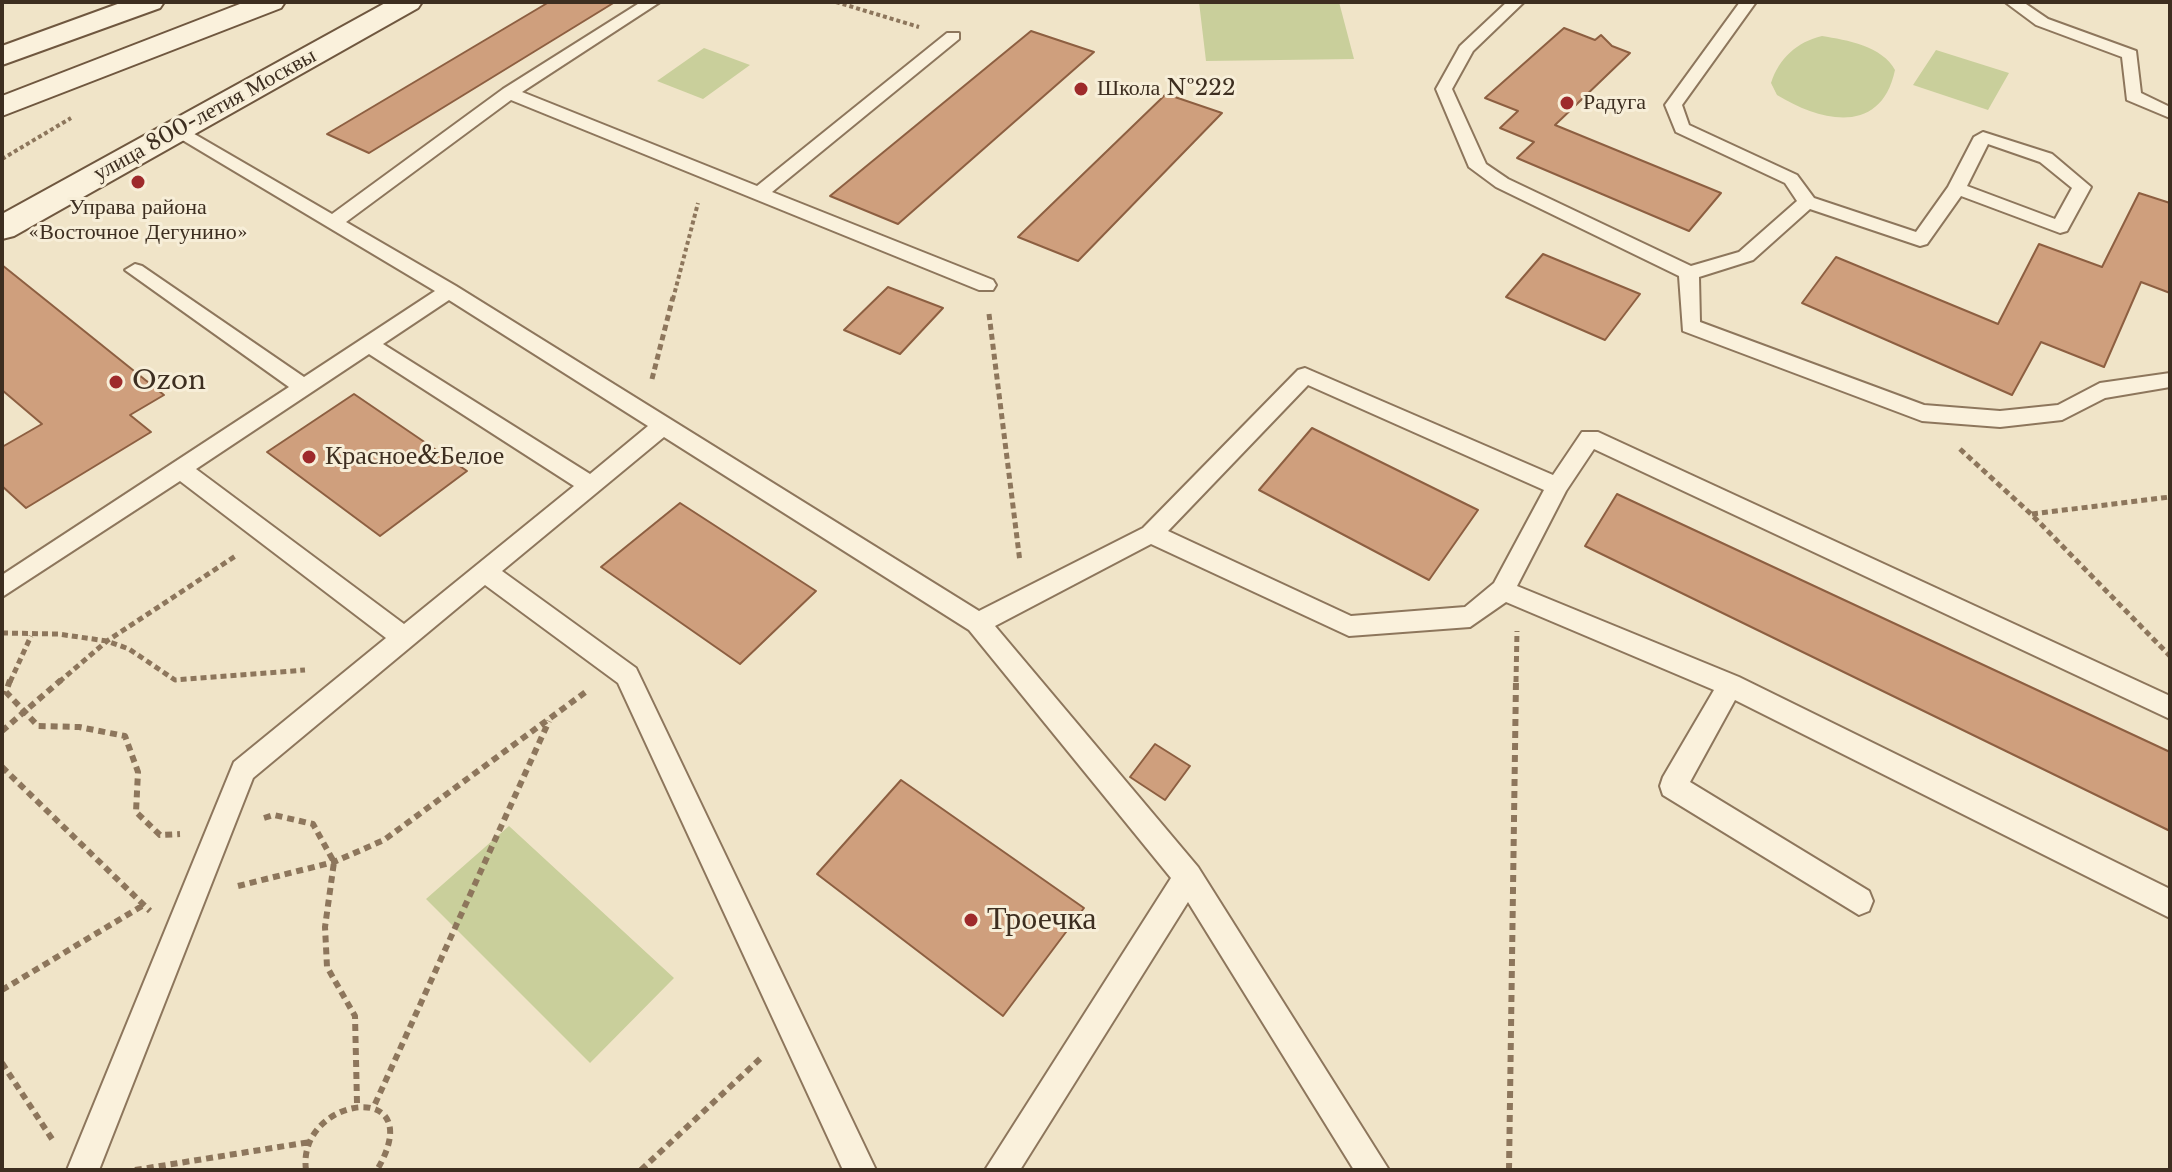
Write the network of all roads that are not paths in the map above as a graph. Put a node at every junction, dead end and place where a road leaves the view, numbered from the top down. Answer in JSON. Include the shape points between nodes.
{"nodes":[{"id":1,"x":150,"y":2,"type":"edge"},
{"id":2,"x":222,"y":2,"type":"edge"},
{"id":3,"x":271,"y":2,"type":"edge"},
{"id":4,"x":408,"y":2,"type":"edge"},
{"id":5,"x":652,"y":2,"type":"edge"},
{"id":6,"x":1516,"y":2,"type":"edge"},
{"id":7,"x":1748,"y":2,"type":"edge"},
{"id":8,"x":2013,"y":2,"type":"edge"},
{"id":9,"x":953,"y":36,"type":"road end"},
{"id":10,"x":2,"y":56,"type":"edge"},
{"id":11,"x":509,"y":93,"type":"junction"},
{"id":12,"x":2,"y":100,"type":"edge"},
{"id":13,"x":2,"y":107,"type":"edge"},
{"id":14,"x":2170,"y":113,"type":"edge"},
{"id":15,"x":178,"y":132,"type":"junction"},
{"id":16,"x":1957,"y":188,"type":"junction"},
{"id":17,"x":757,"y":195,"type":"junction"},
{"id":18,"x":1807,"y":202,"type":"junction"},
{"id":19,"x":334,"y":222,"type":"junction"},
{"id":20,"x":2,"y":228,"type":"edge"},
{"id":21,"x":135,"y":270,"type":"dead end"},
{"id":22,"x":1689,"y":273,"type":"junction"},
{"id":23,"x":986,"y":285,"type":"road end"},
{"id":24,"x":449,"y":291,"type":"junction"},
{"id":25,"x":368,"y":344,"type":"junction"},
{"id":26,"x":2170,"y":380,"type":"edge"},
{"id":27,"x":304,"y":387,"type":"junction"},
{"id":28,"x":653,"y":419,"type":"junction"},
{"id":29,"x":180,"y":469,"type":"junction"},
{"id":30,"x":590,"y":485,"type":"junction"},
{"id":31,"x":1557,"y":486,"type":"junction"},
{"id":32,"x":1151,"y":534,"type":"junction"},
{"id":33,"x":485,"y":572,"type":"junction"},
{"id":34,"x":2,"y":587,"type":"edge"},
{"id":35,"x":1510,"y":593,"type":"junction"},
{"id":36,"x":978,"y":623,"type":"junction"},
{"id":37,"x":404,"y":638,"type":"junction"},
{"id":38,"x":1730,"y":685,"type":"junction"},
{"id":39,"x":2170,"y":708,"type":"edge"},
{"id":40,"x":1188,"y":877,"type":"junction"},
{"id":41,"x":1859,"y":901,"type":"dead end"},
{"id":42,"x":2170,"y":904,"type":"edge"},
{"id":43,"x":83,"y":1170,"type":"edge"},
{"id":44,"x":860,"y":1170,"type":"edge"},
{"id":45,"x":1001,"y":1170,"type":"edge"},
{"id":46,"x":1373,"y":1170,"type":"edge"}],
"edges":[{"from":1,"to":10,"type":"street"},
{"from":2,"to":12,"type":"street"},
{"from":3,"to":13,"type":"street"},
{"from":4,"to":15,"type":"street","name":"улица 800-летия Москвы"},
{"from":5,"to":11,"type":"lane"},
{"from":6,"to":22,"type":"lane","via":[[1466,49],[1444,89],[1478,167]]},
{"from":7,"to":18,"type":"lane","via":[[1673,105],[1682,128],[1791,179]]},
{"from":8,"to":14,"type":"lane","via":[[2042,22],[2130,54],[2133,96]]},
{"from":9,"to":17,"type":"lane"},
{"from":11,"to":17,"type":"lane"},
{"from":11,"to":19,"type":"lane"},
{"from":15,"to":19,"type":"lane"},
{"from":15,"to":20,"type":"street","name":"улица 800-летия Москвы"},
{"from":16,"to":16,"type":"lane","via":[[1983,137],[2046,158],[2082,187],[2060,227]]},
{"from":16,"to":18,"type":"lane","via":[[1920,240]]},
{"from":17,"to":23,"type":"lane"},
{"from":18,"to":22,"type":"lane","via":[[1746,256]]},
{"from":19,"to":24,"type":"lane"},
{"from":21,"to":27,"type":"lane"},
{"from":22,"to":26,"type":"lane","via":[[1690,326],[1922,413],[2000,419],[2062,412],[2100,391]]},
{"from":24,"to":25,"type":"lane"},
{"from":24,"to":28,"type":"lane"},
{"from":25,"to":27,"type":"lane"},
{"from":25,"to":30,"type":"lane"},
{"from":27,"to":29,"type":"lane"},
{"from":28,"to":30,"type":"lane"},
{"from":28,"to":36,"type":"lane"},
{"from":29,"to":34,"type":"lane"},
{"from":29,"to":37,"type":"lane"},
{"from":30,"to":33,"type":"lane"},
{"from":31,"to":32,"type":"lane","via":[[1305,375]]},
{"from":31,"to":35,"type":"lane"},
{"from":31,"to":39,"type":"lane","via":[[1590,438]]},
{"from":32,"to":35,"type":"lane","via":[[1349,626],[1470,617]]},
{"from":32,"to":36,"type":"lane"},
{"from":33,"to":37,"type":"lane"},
{"from":33,"to":44,"type":"lane","via":[[627,676]]},
{"from":35,"to":38,"type":"lane"},
{"from":36,"to":40,"type":"lane"},
{"from":37,"to":43,"type":"lane","via":[[243,770]]},
{"from":38,"to":41,"type":"lane","via":[[1673,786]]},
{"from":38,"to":42,"type":"lane"},
{"from":40,"to":45,"type":"lane"},
{"from":40,"to":46,"type":"lane"}]}
